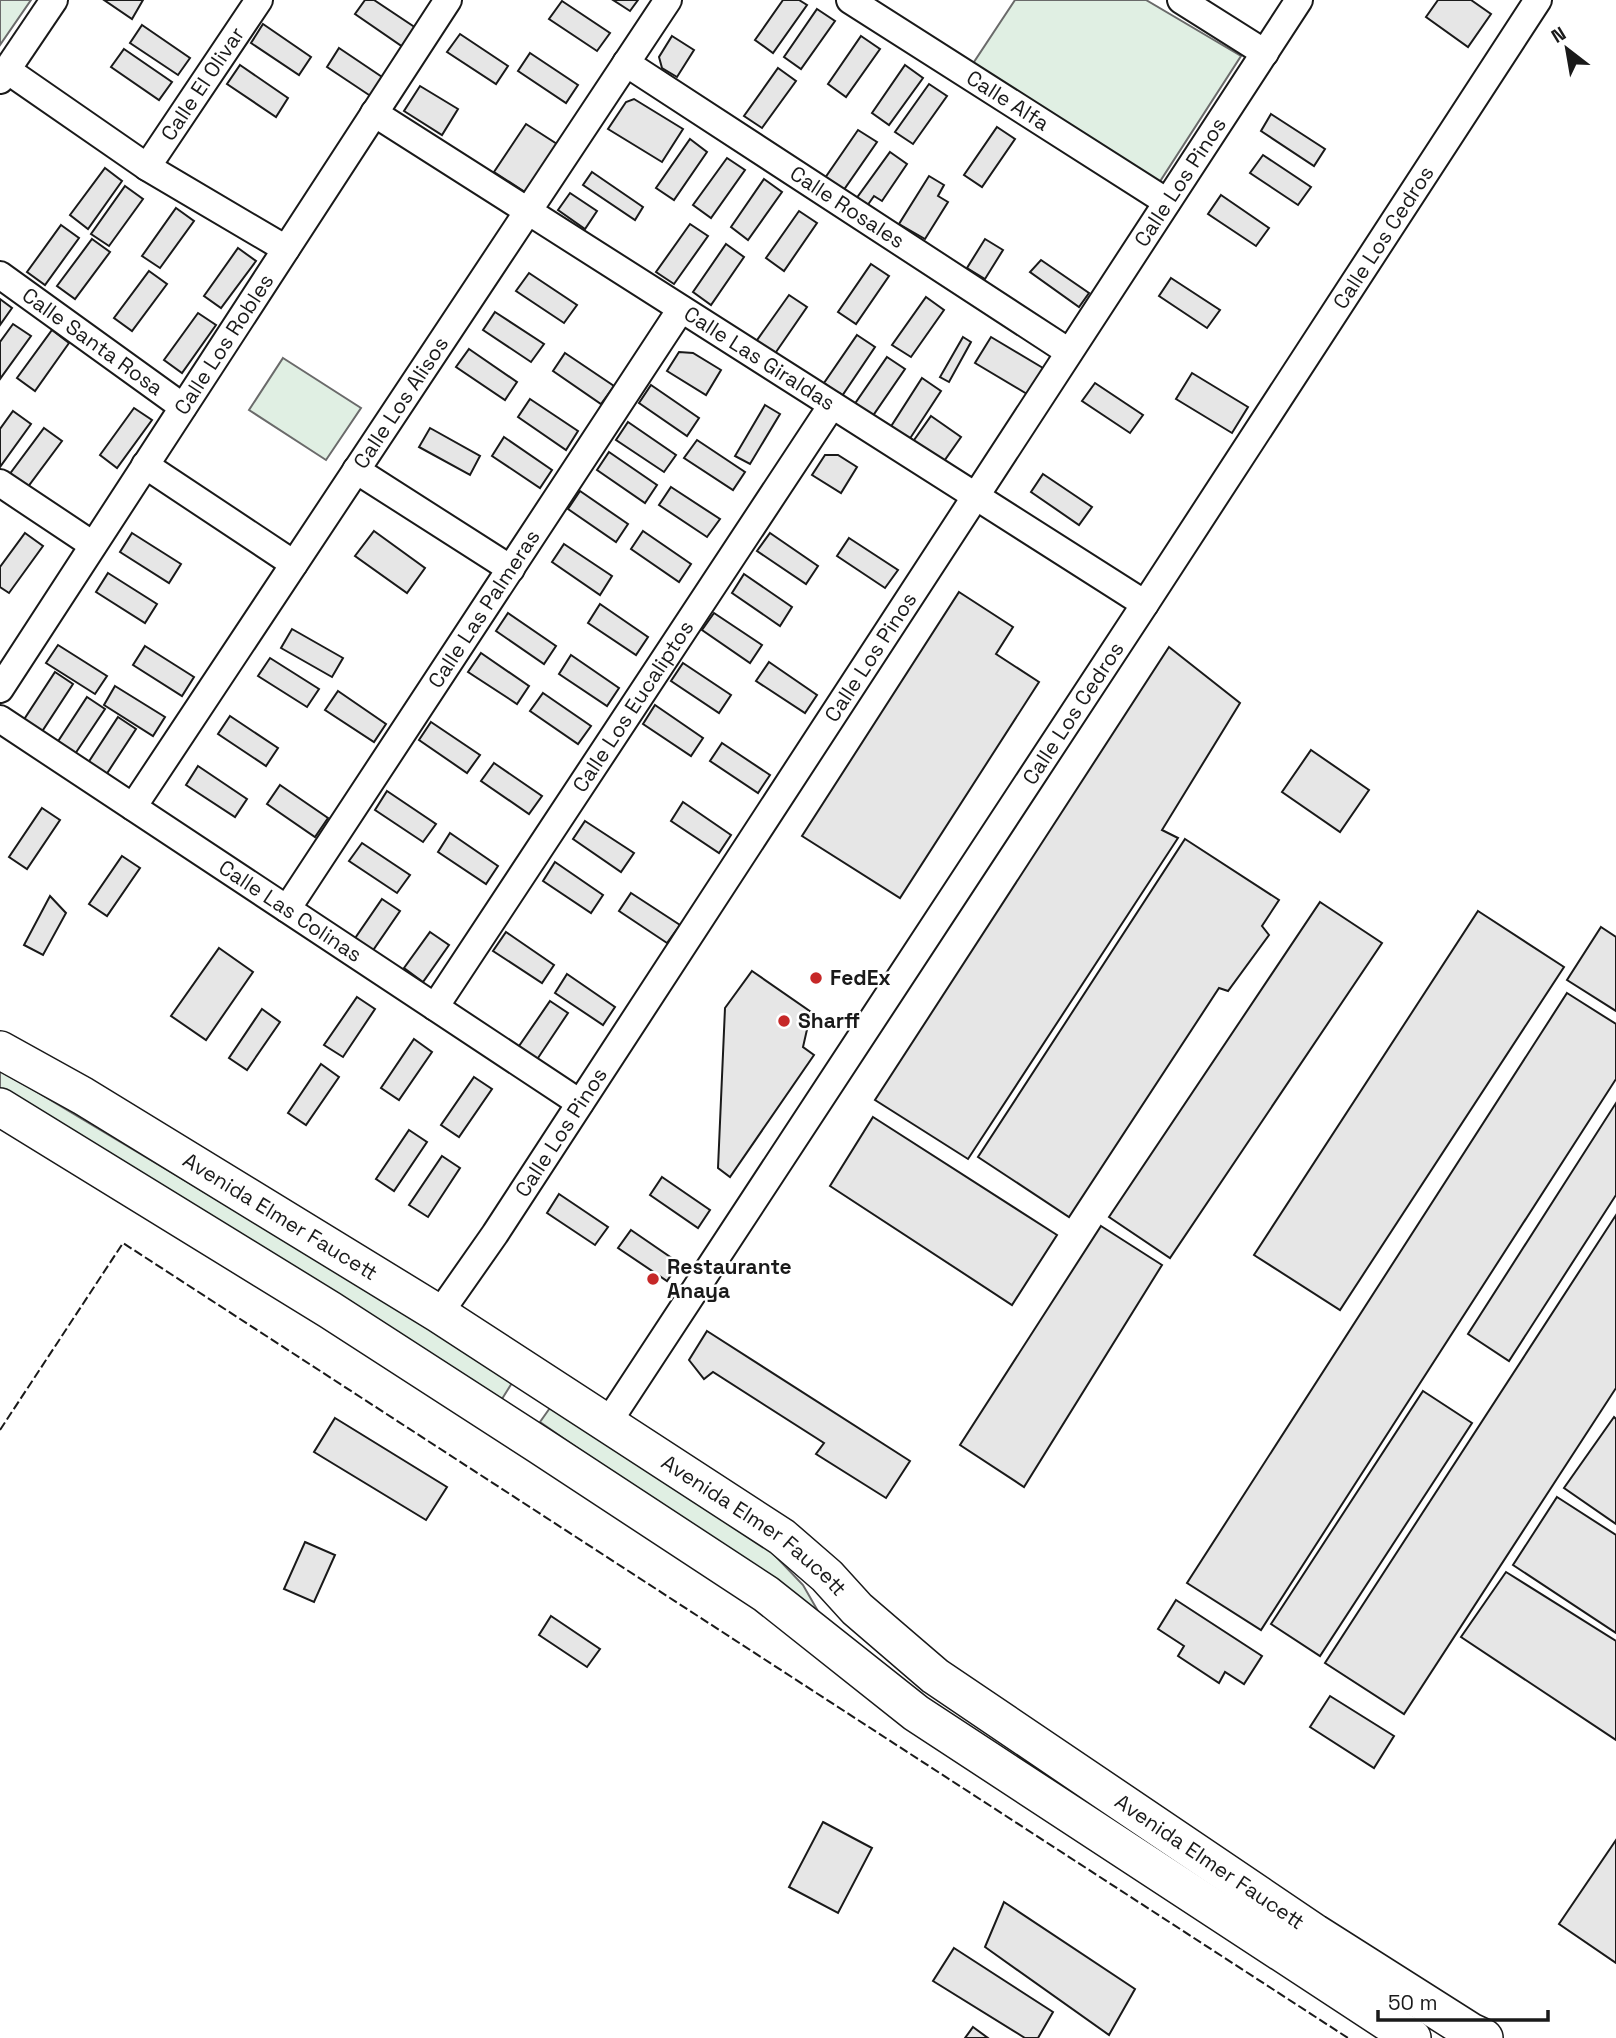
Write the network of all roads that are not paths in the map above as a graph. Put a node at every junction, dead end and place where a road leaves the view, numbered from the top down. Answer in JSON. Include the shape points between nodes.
{"nodes":[{"id":1,"x":54,"y":0,"type":"edge"},
{"id":2,"x":259,"y":0,"type":"edge"},
{"id":3,"x":448,"y":0,"type":"edge"},
{"id":4,"x":668,"y":0,"type":"edge"},
{"id":5,"x":850,"y":0,"type":"edge"},
{"id":6,"x":1181,"y":0,"type":"edge"},
{"id":7,"x":1299,"y":0,"type":"edge"},
{"id":8,"x":1528,"y":4,"type":"edge"},
{"id":9,"x":1265,"y":53,"type":"junction"},
{"id":10,"x":626,"y":63,"type":"junction"},
{"id":11,"x":3,"y":75,"type":"edge"},
{"id":12,"x":374,"y":113,"type":"junction"},
{"id":13,"x":147,"y":167,"type":"junction"},
{"id":14,"x":1167,"y":202,"type":"junction"},
{"id":15,"x":528,"y":211,"type":"junction"},
{"id":16,"x":286,"y":249,"type":"junction"},
{"id":17,"x":0,"y":275,"type":"edge"},
{"id":18,"x":681,"y":309,"type":"junction"},
{"id":19,"x":1069,"y":352,"type":"junction"},
{"id":20,"x":832,"y":405,"type":"junction"},
{"id":21,"x":183,"y":407,"type":"junction"},
{"id":22,"x":145,"y":465,"type":"junction"},
{"id":23,"x":356,"y":470,"type":"junction"},
{"id":24,"x":0,"y":483,"type":"edge"},
{"id":25,"x":975,"y":496,"type":"junction"},
{"id":26,"x":93,"y":545,"type":"junction"},
{"id":27,"x":294,"y":564,"type":"junction"},
{"id":28,"x":511,"y":569,"type":"junction"},
{"id":29,"x":1145,"y":604,"type":"junction"},
{"id":30,"x":0,"y":689,"type":"edge"},
{"id":31,"x":0,"y":719,"type":"edge"},
{"id":32,"x":133,"y":807,"type":"junction"},
{"id":33,"x":287,"y":909,"type":"junction"},
{"id":34,"x":435,"y":1007,"type":"junction"},
{"id":35,"x":0,"y":1051,"type":"edge"},
{"id":36,"x":580,"y":1103,"type":"junction"},
{"id":37,"x":0,"y":1107,"type":"edge"},
{"id":38,"x":439,"y":1314,"type":"junction"},
{"id":39,"x":540,"y":1380,"type":"junction"},
{"id":40,"x":607,"y":1424,"type":"junction"},
{"id":41,"x":510,"y":1426,"type":"junction"},
{"id":42,"x":1412,"y":2038,"type":"edge"},
{"id":43,"x":1484,"y":2038,"type":"edge"}],
"edges":[{"from":1,"to":11,"type":"street"},
{"from":2,"to":13,"type":"street","name":"Calle El Olivar"},
{"from":3,"to":12,"type":"street","name":"Calle Los Robles"},
{"from":4,"to":10,"type":"street","name":"Calle Los Alisos"},
{"from":5,"to":14,"type":"street","name":"Calle Alfa"},
{"from":6,"to":9,"type":"street"},
{"from":7,"to":9,"type":"street","name":"Calle Los Pinos"},
{"from":8,"to":29,"type":"street","name":"Calle Los Cedros"},
{"from":9,"to":14,"type":"street","name":"Calle Los Pinos"},
{"from":10,"to":15,"type":"street","name":"Calle Los Alisos"},
{"from":10,"to":19,"type":"street","name":"Calle Rosales"},
{"from":11,"to":13,"type":"street"},
{"from":12,"to":15,"type":"street","name":"Calle Las Giraldas"},
{"from":12,"to":16,"type":"street","name":"Calle Los Robles"},
{"from":13,"to":16,"type":"street"},
{"from":14,"to":19,"type":"street","name":"Calle Los Pinos"},
{"from":15,"to":18,"type":"street","name":"Calle Las Giraldas"},
{"from":15,"to":23,"type":"street","name":"Calle Los Alisos"},
{"from":16,"to":21,"type":"street","name":"Calle Los Robles"},
{"from":17,"to":21,"type":"street","name":"Calle Santa Rosa"},
{"from":18,"to":20,"type":"street","name":"Calle Las Giraldas"},
{"from":18,"to":28,"type":"street","name":"Calle Las Palmeras"},
{"from":19,"to":25,"type":"street","name":"Calle Los Pinos"},
{"from":20,"to":25,"type":"street","name":"Calle Las Giraldas"},
{"from":20,"to":34,"type":"street","name":"Calle Los Eucaliptos"},
{"from":21,"to":22,"type":"street","name":"Calle Los Robles"},
{"from":22,"to":26,"type":"street","name":"Calle Los Robles"},
{"from":22,"to":27,"type":"street"},
{"from":23,"to":27,"type":"street","name":"Calle Los Alisos"},
{"from":23,"to":28,"type":"street"},
{"from":24,"to":26,"type":"street"},
{"from":25,"to":29,"type":"street","name":"Calle Las Giraldas"},
{"from":25,"to":36,"type":"street","name":"Calle Los Pinos"},
{"from":26,"to":30,"type":"street","name":"Calle Los Robles"},
{"from":27,"to":32,"type":"street","name":"Calle Los Alisos"},
{"from":28,"to":33,"type":"street","name":"Calle Las Palmeras"},
{"from":29,"to":40,"type":"street","name":"Calle Los Cedros"},
{"from":31,"to":32,"type":"street","name":"Calle Las Colinas"},
{"from":32,"to":33,"type":"street","name":"Calle Las Colinas"},
{"from":33,"to":34,"type":"street","name":"Calle Las Colinas"},
{"from":34,"to":36,"type":"street","name":"Calle Las Colinas"},
{"from":35,"to":38,"type":"highway","name":"Avenida Elmer Faucett","via":[[83,1096]]},
{"from":36,"to":38,"type":"street","name":"Calle Los Pinos"},
{"from":37,"to":41,"type":"highway","name":"Avenida Elmer Faucett"},
{"from":38,"to":39,"type":"highway","name":"Avenida Elmer Faucett"},
{"from":39,"to":40,"type":"highway","name":"Avenida Elmer Faucett"},
{"from":39,"to":41,"type":"highway"},
{"from":40,"to":43,"type":"highway","name":"Avenida Elmer Faucett","via":[[782,1537],[935,1676],[1315,1933]]},
{"from":41,"to":42,"type":"highway","name":"Avenida Elmer Faucett","via":[[765,1594],[916,1713]]}]}
